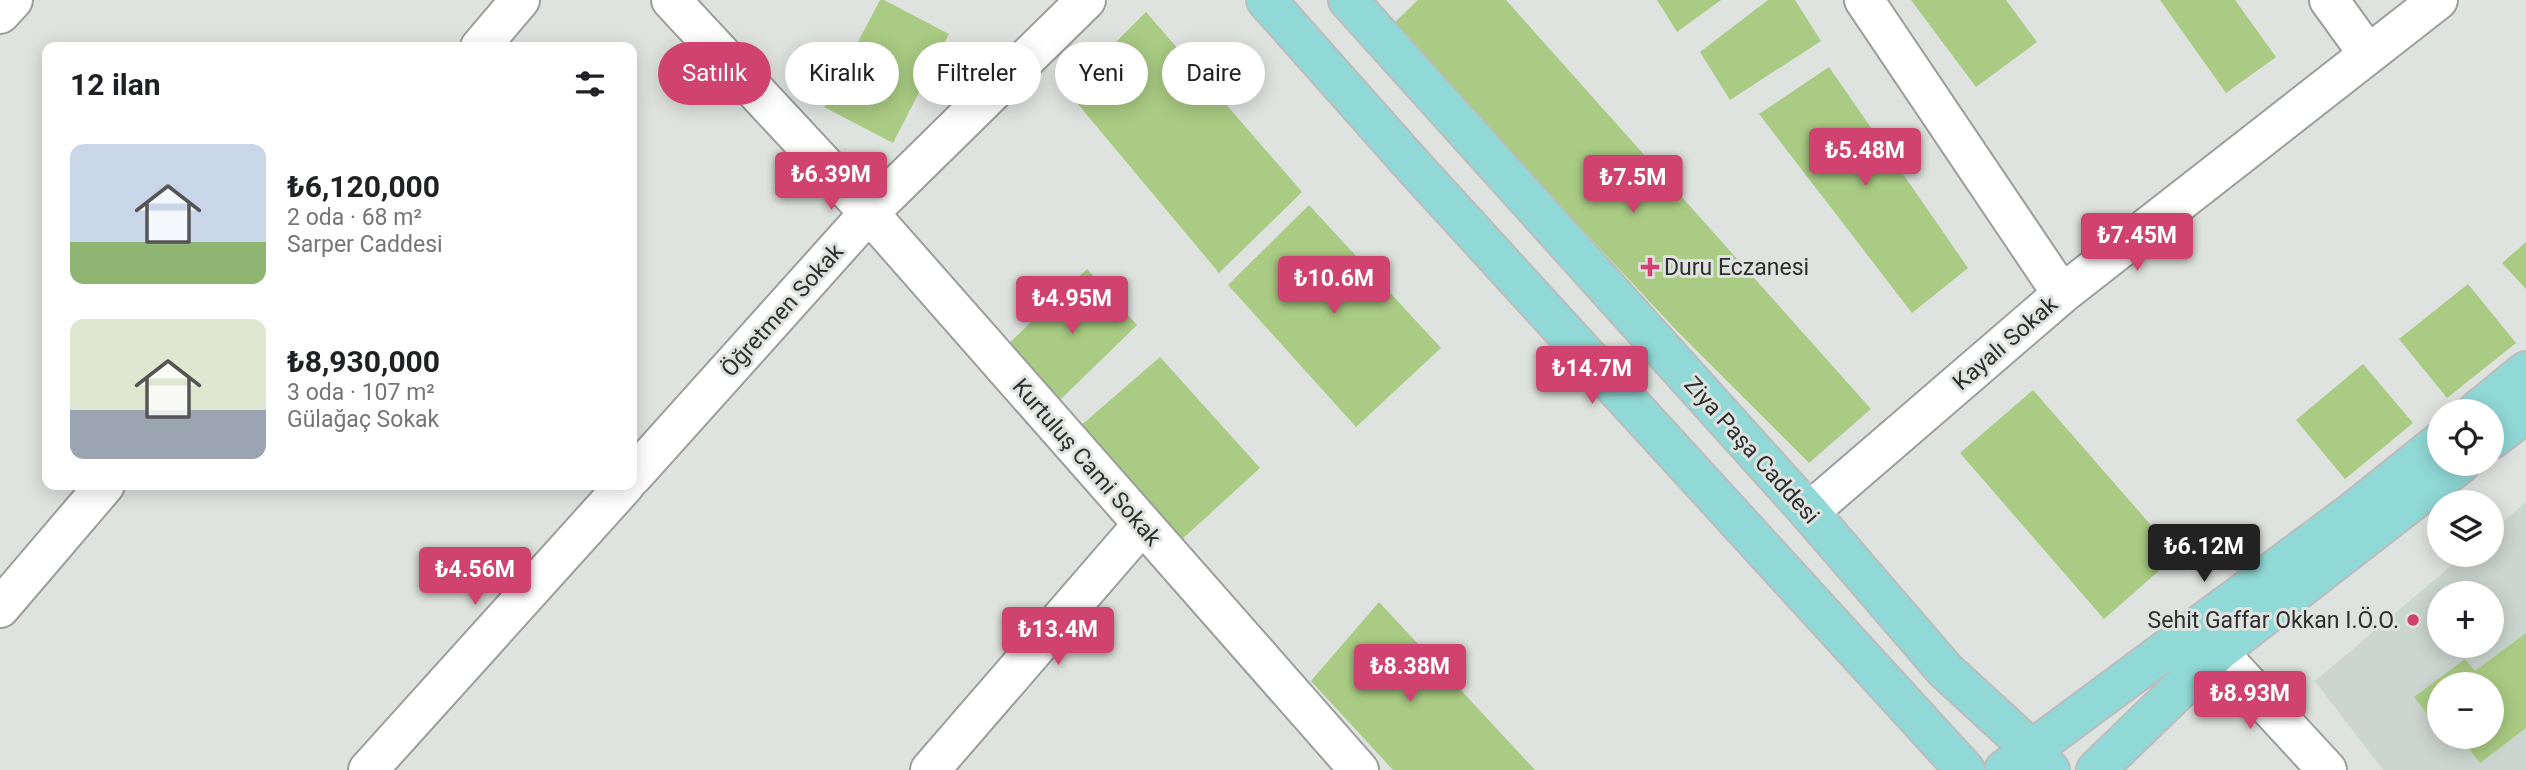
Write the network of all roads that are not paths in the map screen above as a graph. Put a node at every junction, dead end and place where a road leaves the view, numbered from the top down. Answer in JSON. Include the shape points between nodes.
{"nodes":[{"id":1,"x":13,"y":0,"type":"edge"},
{"id":2,"x":520,"y":0,"type":"edge"},
{"id":3,"x":671,"y":0,"type":"edge"},
{"id":4,"x":1086,"y":0,"type":"edge"},
{"id":5,"x":1266,"y":0,"type":"edge"},
{"id":6,"x":1348,"y":0,"type":"edge"},
{"id":7,"x":1864,"y":0,"type":"edge"},
{"id":8,"x":2329,"y":0,"type":"edge"},
{"id":9,"x":2438,"y":0,"type":"edge"},
{"id":10,"x":0,"y":14,"type":"edge"},
{"id":11,"x":484,"y":42,"type":"edge"},
{"id":12,"x":2368,"y":54,"type":"junction"},
{"id":13,"x":869,"y":213,"type":"junction"},
{"id":14,"x":2062,"y":294,"type":"junction"},
{"id":15,"x":2526,"y":371,"type":"edge"},
{"id":16,"x":2492,"y":399,"type":"edge"},
{"id":17,"x":2526,"y":413,"type":"edge"},
{"id":18,"x":2504,"y":430,"type":"edge"},
{"id":19,"x":2427,"y":452,"type":"edge"},
{"id":20,"x":637,"y":471,"type":"edge"},
{"id":21,"x":2445,"y":476,"type":"edge"},
{"id":22,"x":102,"y":490,"type":"edge"},
{"id":23,"x":620,"y":490,"type":"edge"},
{"id":24,"x":1809,"y":512,"type":"junction"},
{"id":25,"x":1142,"y":525,"type":"junction"},
{"id":26,"x":0,"y":608,"type":"edge"},
{"id":27,"x":2218,"y":652,"type":"junction"},
{"id":28,"x":2028,"y":763,"type":"edge"},
{"id":29,"x":368,"y":770,"type":"edge"},
{"id":30,"x":930,"y":770,"type":"edge"},
{"id":31,"x":1359,"y":770,"type":"edge"},
{"id":32,"x":1965,"y":770,"type":"edge"},
{"id":33,"x":2096,"y":770,"type":"edge"},
{"id":34,"x":2327,"y":770,"type":"edge"}],
"edges":[{"from":1,"to":10,"type":"street"},
{"from":2,"to":11,"type":"street"},
{"from":3,"to":13,"type":"street","name":"Kurtuluş Cami Sokak"},
{"from":4,"to":13,"type":"street","name":"Öğretmen Sokak"},
{"from":5,"to":32,"type":"main road"},
{"from":6,"to":24,"type":"main road","name":"Ziya Paşa Caddesi"},
{"from":7,"to":14,"type":"street"},
{"from":8,"to":12,"type":"street"},
{"from":9,"to":12,"type":"street","name":"Kayalı Sokak"},
{"from":12,"to":14,"type":"street","name":"Kayalı Sokak"},
{"from":13,"to":20,"type":"street","name":"Öğretmen Sokak"},
{"from":13,"to":25,"type":"street","name":"Kurtuluş Cami Sokak"},
{"from":14,"to":24,"type":"street","name":"Kayalı Sokak"},
{"from":15,"to":16,"type":"main road"},
{"from":17,"to":18,"type":"main road"},
{"from":19,"to":28,"type":"main road"},
{"from":21,"to":27,"type":"main road"},
{"from":22,"to":26,"type":"street"},
{"from":23,"to":29,"type":"street"},
{"from":24,"to":28,"type":"main road","name":"Ziya Paşa Caddesi"},
{"from":25,"to":30,"type":"street"},
{"from":25,"to":31,"type":"street","name":"Kurtuluş Cami Sokak"},
{"from":27,"to":33,"type":"main road"},
{"from":27,"to":34,"type":"street"}]}
